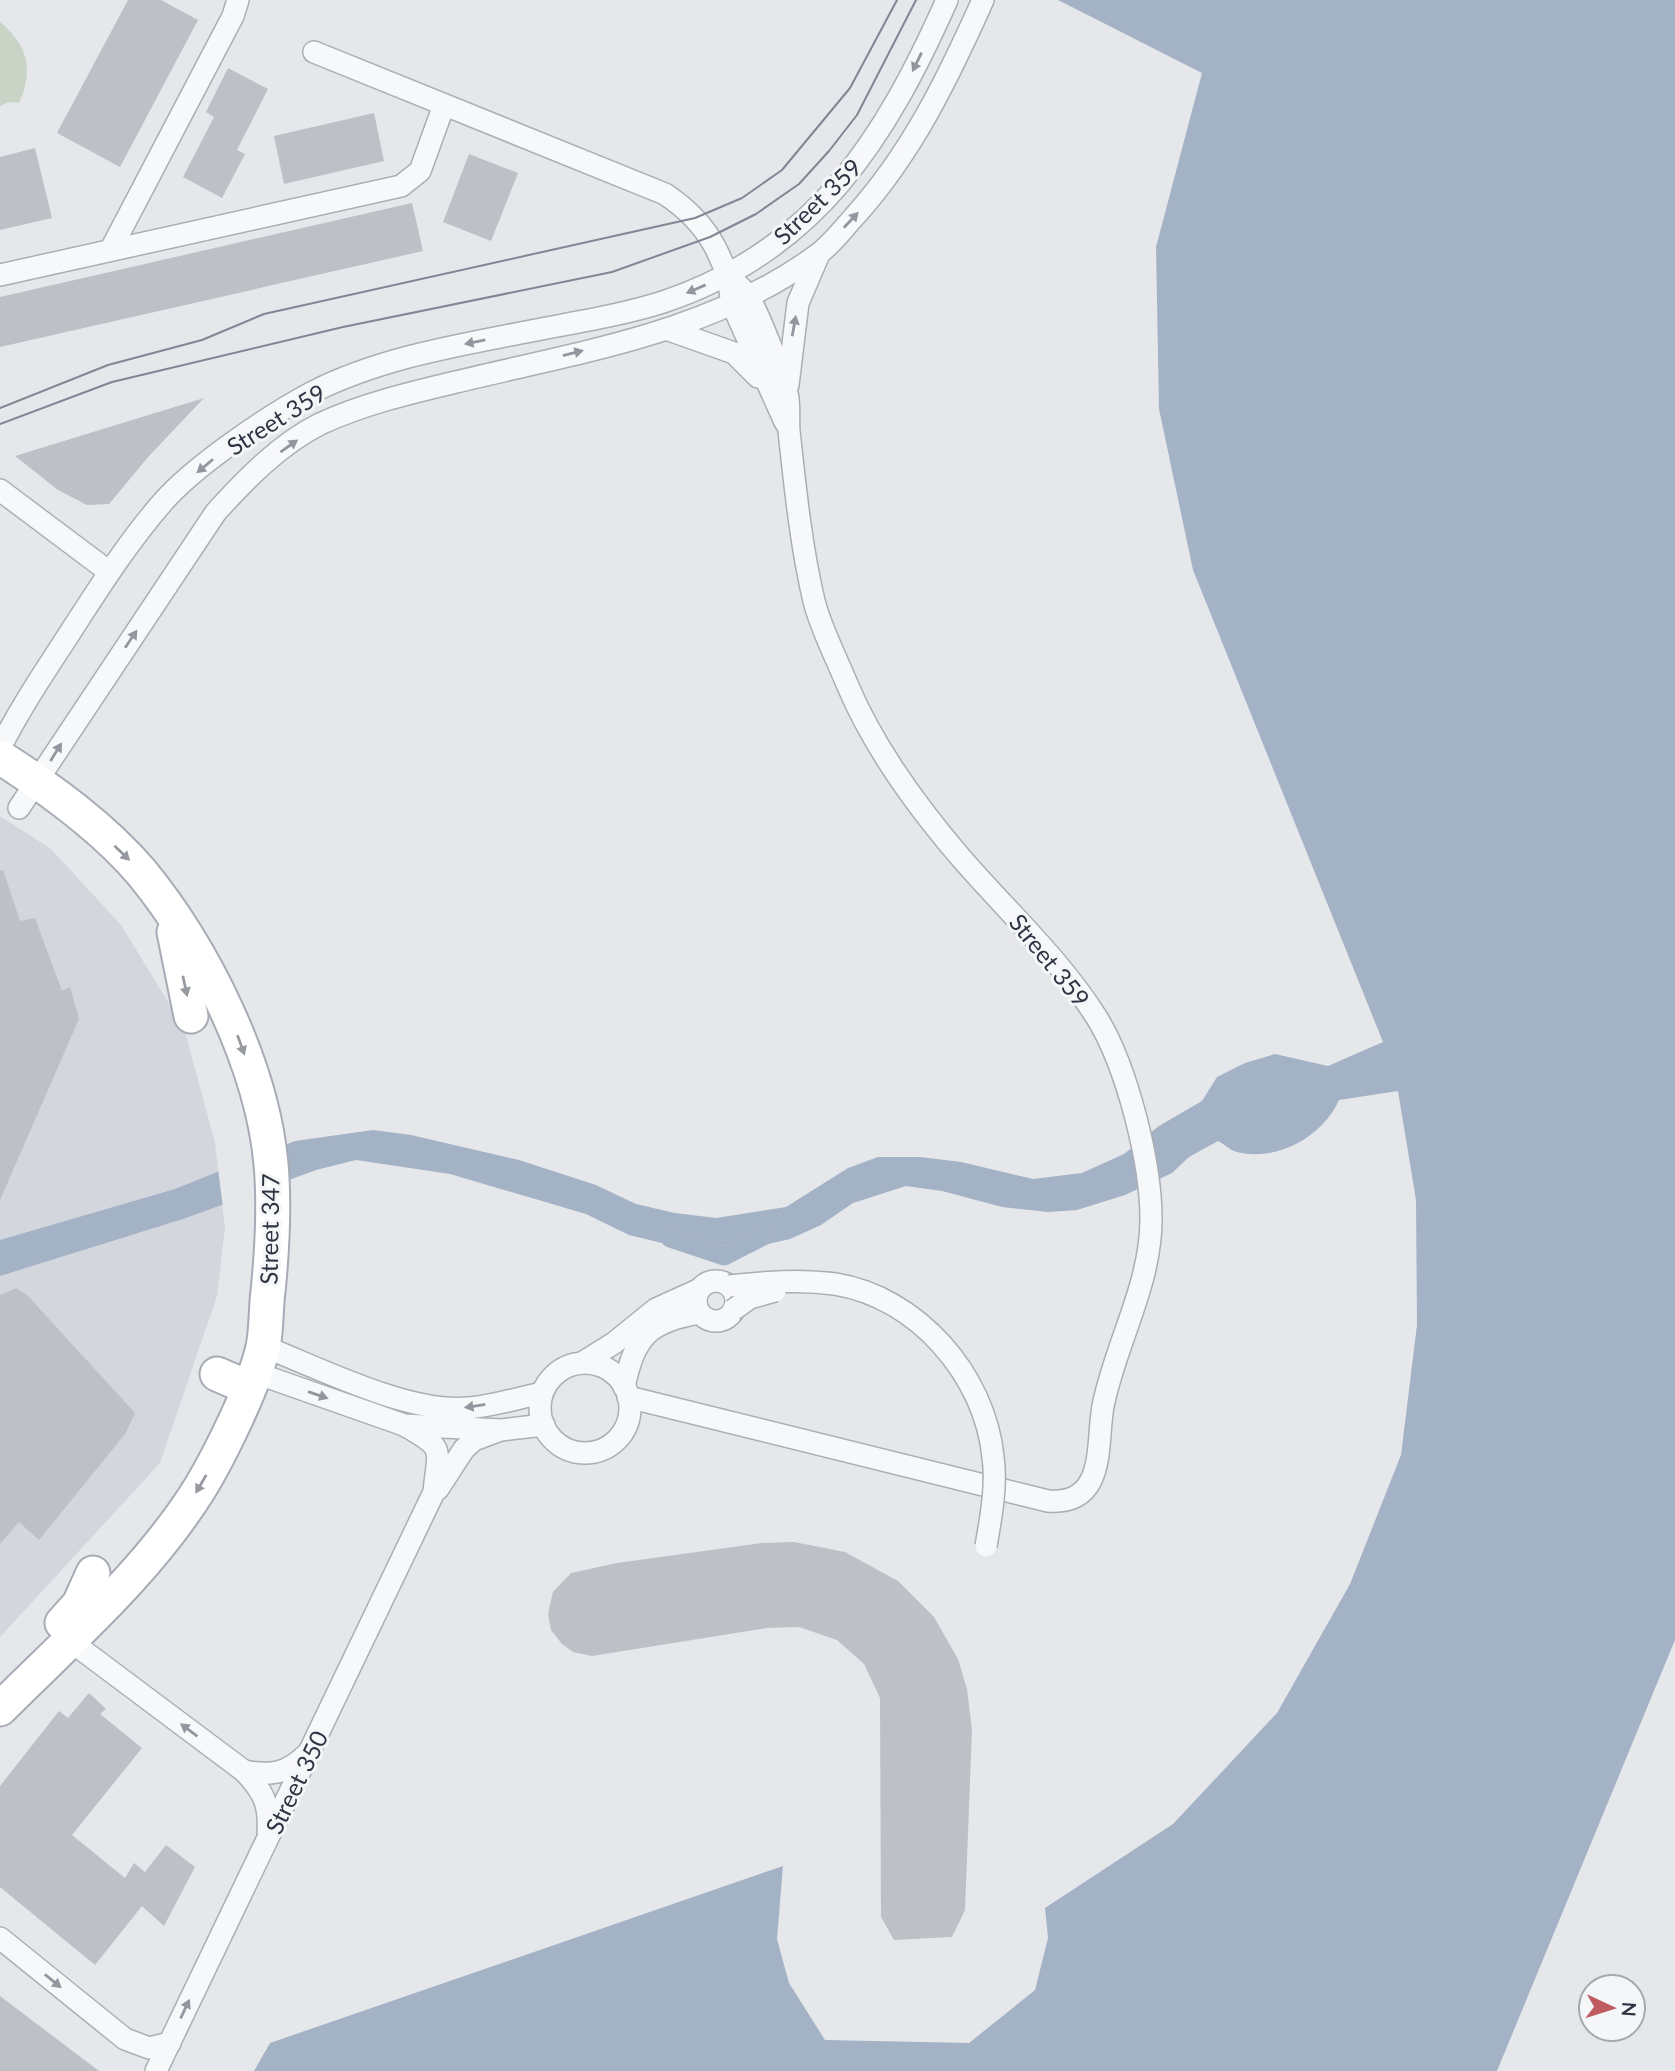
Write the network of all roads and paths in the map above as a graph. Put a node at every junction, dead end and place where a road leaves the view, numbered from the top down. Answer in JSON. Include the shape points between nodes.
{"nodes":[{"id":1,"x":238,"y":0,"type":"edge"},
{"id":2,"x":947,"y":0,"type":"edge"},
{"id":3,"x":983,"y":0,"type":"edge"},
{"id":4,"x":314,"y":52,"type":"dead end"},
{"id":5,"x":444,"y":105,"type":"junction"},
{"id":6,"x":111,"y":249,"type":"junction"},
{"id":7,"x":819,"y":254,"type":"junction"},
{"id":8,"x":0,"y":275,"type":"edge"},
{"id":9,"x":729,"y":275,"type":"junction"},
{"id":10,"x":740,"y":300,"type":"junction"},
{"id":11,"x":669,"y":330,"type":"junction"},
{"id":12,"x":778,"y":391,"type":"junction"},
{"id":13,"x":0,"y":490,"type":"edge"},
{"id":14,"x":108,"y":571,"type":"junction"},
{"id":15,"x":0,"y":748,"type":"edge"},
{"id":16,"x":0,"y":757,"type":"edge"},
{"id":17,"x":29,"y":795,"type":"junction"},
{"id":18,"x":169,"y":909,"type":"junction"},
{"id":19,"x":191,"y":1016,"type":"dead end"},
{"id":20,"x":729,"y":1286,"type":"junction"},
{"id":21,"x":698,"y":1290,"type":"junction"},
{"id":22,"x":733,"y":1310,"type":"junction"},
{"id":23,"x":700,"y":1313,"type":"junction"},
{"id":24,"x":582,"y":1363,"type":"junction"},
{"id":25,"x":254,"y":1369,"type":"junction"},
{"id":26,"x":217,"y":1374,"type":"dead end"},
{"id":27,"x":626,"y":1392,"type":"junction"},
{"id":28,"x":542,"y":1393,"type":"junction"},
{"id":29,"x":404,"y":1424,"type":"junction"},
{"id":30,"x":544,"y":1425,"type":"junction"},
{"id":31,"x":501,"y":1430,"type":"junction"},
{"id":32,"x":434,"y":1492,"type":"junction"},
{"id":33,"x":93,"y":1573,"type":"dead end"},
{"id":34,"x":69,"y":1640,"type":"junction"},
{"id":35,"x":0,"y":1689,"type":"edge"},
{"id":36,"x":0,"y":1709,"type":"edge"},
{"id":37,"x":313,"y":1747,"type":"junction"},
{"id":38,"x":244,"y":1771,"type":"junction"},
{"id":39,"x":267,"y":1839,"type":"junction"},
{"id":40,"x":0,"y":1938,"type":"edge"},
{"id":41,"x":170,"y":2043,"type":"junction"},
{"id":42,"x":156,"y":2071,"type":"edge"}],
"edges":[{"from":1,"to":6,"type":"street"},
{"from":2,"to":9,"type":"street","name":"Street 359","one_way":true,"via":[[870,148],[813,212]]},
{"from":7,"to":3,"type":"street","name":"Street 359","one_way":true,"via":[[897,166]]},
{"from":4,"to":5,"type":"street"},
{"from":5,"to":6,"type":"street","via":[[420,171],[401,186]]},
{"from":5,"to":9,"type":"street","via":[[665,194],[702,228]]},
{"from":6,"to":8,"type":"street"},
{"from":7,"to":10,"type":"street","name":"Street 359"},
{"from":12,"to":7,"type":"street","name":"Street 359","one_way":true,"via":[[798,303]]},
{"from":9,"to":10,"type":"street","name":"Street 359"},
{"from":9,"to":14,"type":"street","name":"Street 359","one_way":true,"via":[[661,303],[440,349],[373,368],[313,393],[259,425],[164,500]]},
{"from":10,"to":11,"type":"street","name":"Street 359"},
{"from":10,"to":12,"type":"street","name":"Street 359"},
{"from":11,"to":12,"type":"street","name":"Street 359","via":[[734,353]]},
{"from":17,"to":11,"type":"street","name":"Street 359","one_way":true,"via":[[216,512],[270,459],[319,425],[383,400]]},
{"from":12,"to":27,"type":"street","name":"Street 359","via":[[789,431],[815,602],[849,689],[876,740],[960,857],[1098,1020],[1130,1103],[1148,1174],[1148,1260],[1113,1365],[1096,1469],[1078,1495],[1062,1502]]},
{"from":13,"to":14,"type":"street"},
{"from":14,"to":15,"type":"street","name":"Street 359"},
{"from":16,"to":17,"type":"main road","name":"Street 347"},
{"from":17,"to":18,"type":"main road","name":"Street 347","one_way":true,"via":[[120,850]]},
{"from":18,"to":19,"type":"main road","one_way":true},
{"from":18,"to":25,"type":"main road","name":"Street 347","one_way":true,"via":[[212,979],[241,1044],[265,1128],[273,1216]]},
{"from":20,"to":21,"type":"street","via":[[713,1281]]},
{"from":20,"to":22,"type":"street","via":[[736,1298]]},
{"from":20,"to":22,"type":"street","bridge":true,"via":[[806,1281],[857,1289],[910,1315],[937,1340],[960,1369],[986,1420],[994,1482],[980,1545],[982,1480],[976,1423],[963,1393],[928,1345],[873,1307],[834,1294],[778,1290],[750,1298]]},
{"from":21,"to":23,"type":"street"},
{"from":21,"to":24,"type":"street","via":[[656,1309]]},
{"from":22,"to":23,"type":"street","via":[[713,1321]]},
{"from":23,"to":27,"type":"street","via":[[651,1328],[632,1357]]},
{"from":24,"to":27,"type":"street","via":[[611,1371]]},
{"from":24,"to":28,"type":"street","via":[[553,1376]]},
{"from":25,"to":26,"type":"main road"},
{"from":28,"to":25,"type":"street","one_way":true,"via":[[468,1408],[442,1408]]},
{"from":25,"to":29,"type":"street","one_way":true},
{"from":25,"to":34,"type":"main road","name":"Street 347","one_way":true,"via":[[201,1485],[169,1534]]},
{"from":27,"to":30,"type":"street","via":[[628,1416],[621,1433],[599,1450],[571,1450],[555,1441]]},
{"from":28,"to":30,"type":"street"},
{"from":29,"to":31,"type":"street"},
{"from":29,"to":32,"type":"street","via":[[437,1449]]},
{"from":30,"to":31,"type":"street"},
{"from":31,"to":32,"type":"street","via":[[464,1449],[444,1484]]},
{"from":32,"to":37,"type":"street","name":"Street 350"},
{"from":33,"to":35,"type":"main road","via":[[72,1614]]},
{"from":34,"to":36,"type":"main road","name":"Street 347"},
{"from":38,"to":34,"type":"street","one_way":true},
{"from":37,"to":38,"type":"street","via":[[281,1773]]},
{"from":37,"to":39,"type":"street","name":"Street 350"},
{"from":38,"to":39,"type":"street","via":[[267,1801]]},
{"from":41,"to":39,"type":"street","name":"Street 350","one_way":true},
{"from":40,"to":41,"type":"street","one_way":true,"via":[[125,2039],[149,2048]]},
{"from":41,"to":42,"type":"street","name":"Street 350"}]}
